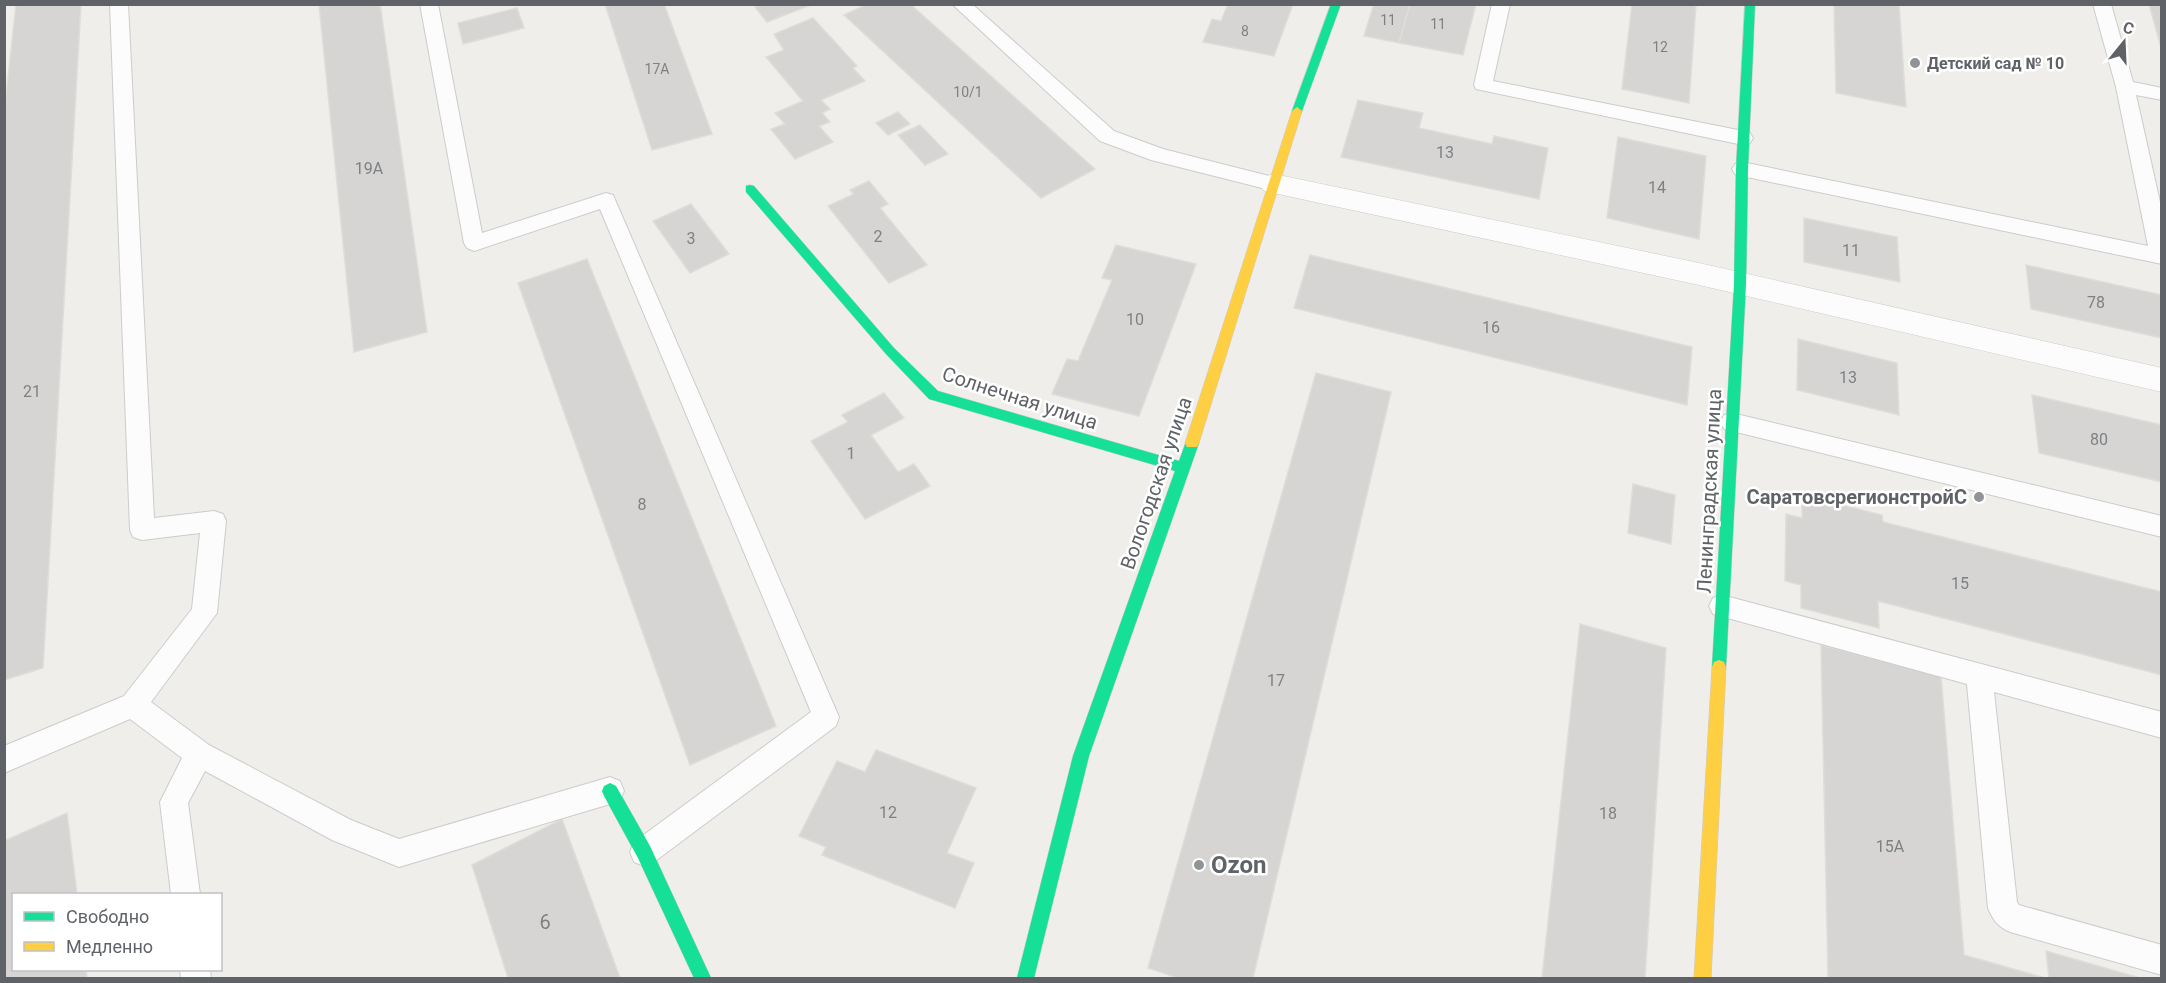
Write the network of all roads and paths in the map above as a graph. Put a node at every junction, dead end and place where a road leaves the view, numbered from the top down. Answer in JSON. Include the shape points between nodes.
{"nodes":[{"id":1,"x":119,"y":4,"type":"edge"},
{"id":2,"x":429,"y":4,"type":"edge"},
{"id":3,"x":961,"y":4,"type":"edge"},
{"id":4,"x":1336,"y":4,"type":"edge"},
{"id":5,"x":1501,"y":4,"type":"edge"},
{"id":6,"x":1750,"y":4,"type":"edge"},
{"id":7,"x":2102,"y":4,"type":"edge"},
{"id":8,"x":2125,"y":87,"type":"junction"},
{"id":9,"x":2162,"y":94,"type":"edge"},
{"id":10,"x":1743,"y":138,"type":"junction"},
{"id":11,"x":1742,"y":169,"type":"junction"},
{"id":12,"x":1274,"y":184,"type":"junction"},
{"id":13,"x":750,"y":189,"type":"dead end"},
{"id":14,"x":1740,"y":284,"type":"junction"},
{"id":15,"x":2162,"y":380,"type":"edge"},
{"id":16,"x":1732,"y":422,"type":"junction"},
{"id":17,"x":1184,"y":468,"type":"junction"},
{"id":18,"x":2162,"y":527,"type":"edge"},
{"id":19,"x":1722,"y":606,"type":"junction"},
{"id":20,"x":1978,"y":675,"type":"junction"},
{"id":21,"x":133,"y":705,"type":"junction"},
{"id":22,"x":2162,"y":725,"type":"edge"},
{"id":23,"x":199,"y":754,"type":"junction"},
{"id":24,"x":4,"y":760,"type":"edge"},
{"id":25,"x":610,"y":791,"type":"joint"},
{"id":26,"x":644,"y":852,"type":"junction"},
{"id":27,"x":185,"y":893,"type":"edge"},
{"id":28,"x":2162,"y":960,"type":"edge"},
{"id":29,"x":703,"y":978,"type":"edge"},
{"id":30,"x":1026,"y":978,"type":"edge"},
{"id":31,"x":1702,"y":978,"type":"edge"}],
"edges":[{"from":1,"to":21,"type":"lane","via":[[142,530],[214,521],[204,613]]},
{"from":2,"to":26,"type":"lane","via":[[474,243],[606,200],[826,717]]},
{"from":3,"to":12,"type":"lane","via":[[1107,136],[1158,155]]},
{"from":4,"to":12,"type":"street","name":"Вологодская улица"},
{"from":5,"to":10,"type":"lane","via":[[1483,85]]},
{"from":6,"to":10,"type":"street","name":"Ленинградская улица"},
{"from":7,"to":8,"type":"lane"},
{"from":8,"to":9,"type":"lane"},
{"from":8,"to":11,"type":"lane","via":[[2161,256]]},
{"from":10,"to":11,"type":"street","name":"Ленинградская улица"},
{"from":11,"to":14,"type":"street","name":"Ленинградская улица"},
{"from":12,"to":14,"type":"street"},
{"from":12,"to":17,"type":"street","name":"Вологодская улица"},
{"from":13,"to":17,"type":"street","name":"Солнечная улица","via":[[890,351],[934,395]]},
{"from":14,"to":15,"type":"street"},
{"from":14,"to":16,"type":"street","name":"Ленинградская улица"},
{"from":16,"to":18,"type":"lane"},
{"from":16,"to":19,"type":"street","name":"Ленинградская улица"},
{"from":17,"to":30,"type":"street","name":"Вологодская улица","via":[[1081,756]]},
{"from":19,"to":20,"type":"lane"},
{"from":19,"to":31,"type":"street","name":"Ленинградская улица"},
{"from":20,"to":22,"type":"lane"},
{"from":20,"to":28,"type":"lane","via":[[2002,908],[2010,916]]},
{"from":21,"to":23,"type":"lane"},
{"from":21,"to":24,"type":"lane"},
{"from":23,"to":25,"type":"lane","via":[[342,830],[399,853]]},
{"from":23,"to":27,"type":"lane","via":[[174,802]]},
{"from":25,"to":26,"type":"street"},
{"from":26,"to":29,"type":"street"}]}
